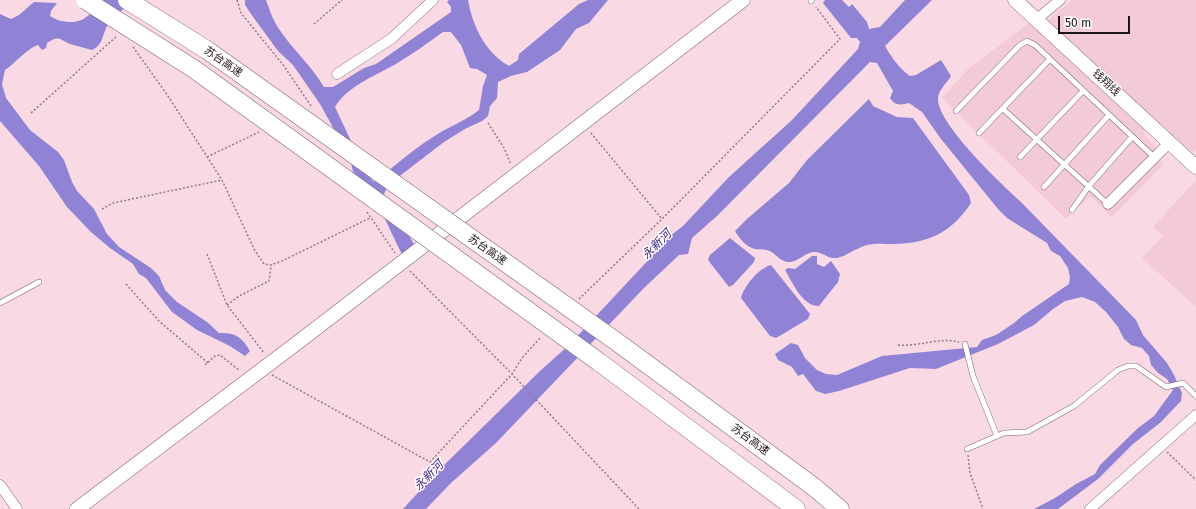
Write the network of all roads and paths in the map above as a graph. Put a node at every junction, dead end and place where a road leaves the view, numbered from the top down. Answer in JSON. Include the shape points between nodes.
{"nodes":[{"id":1,"x":85,"y":0,"type":"edge"},
{"id":2,"x":127,"y":0,"type":"edge"},
{"id":3,"x":342,"y":0,"type":"edge"},
{"id":4,"x":433,"y":0,"type":"edge"},
{"id":5,"x":743,"y":0,"type":"edge"},
{"id":6,"x":1016,"y":0,"type":"edge"},
{"id":7,"x":1060,"y":0,"type":"edge"},
{"id":8,"x":811,"y":1,"type":"edge"},
{"id":9,"x":1037,"y":19,"type":"junction"},
{"id":10,"x":314,"y":24,"type":"dead end"},
{"id":11,"x":122,"y":32,"type":"dead end"},
{"id":12,"x":132,"y":45,"type":"dead end"},
{"id":13,"x":1050,"y":59,"type":"junction"},
{"id":14,"x":337,"y":74,"type":"dead end"},
{"id":15,"x":1083,"y":91,"type":"junction"},
{"id":16,"x":1003,"y":109,"type":"junction"},
{"id":17,"x":956,"y":111,"type":"dead end"},
{"id":18,"x":31,"y":113,"type":"dead end"},
{"id":19,"x":1109,"y":115,"type":"junction"},
{"id":20,"x":488,"y":123,"type":"dead end"},
{"id":21,"x":583,"y":123,"type":"junction"},
{"id":22,"x":979,"y":133,"type":"dead end"},
{"id":23,"x":1132,"y":137,"type":"junction"},
{"id":24,"x":1036,"y":139,"type":"junction"},
{"id":25,"x":1170,"y":142,"type":"junction"},
{"id":26,"x":1020,"y":157,"type":"dead end"},
{"id":27,"x":1154,"y":158,"type":"junction"},
{"id":28,"x":1194,"y":162,"type":"edge"},
{"id":29,"x":1064,"y":164,"type":"junction"},
{"id":30,"x":517,"y":174,"type":"junction"},
{"id":31,"x":222,"y":180,"type":"junction"},
{"id":32,"x":1089,"y":186,"type":"junction"},
{"id":33,"x":1044,"y":187,"type":"dead end"},
{"id":34,"x":1108,"y":204,"type":"joint"},
{"id":35,"x":102,"y":209,"type":"dead end"},
{"id":36,"x":1072,"y":210,"type":"dead end"},
{"id":37,"x":370,"y":218,"type":"dead end"},
{"id":38,"x":662,"y":219,"type":"junction"},
{"id":39,"x":207,"y":254,"type":"dead end"},
{"id":40,"x":402,"y":262,"type":"junction"},
{"id":41,"x":271,"y":265,"type":"junction"},
{"id":42,"x":39,"y":282,"type":"dead end"},
{"id":43,"x":126,"y":284,"type":"dead end"},
{"id":44,"x":577,"y":301,"type":"dead end"},
{"id":45,"x":0,"y":303,"type":"edge"},
{"id":46,"x":227,"y":305,"type":"junction"},
{"id":47,"x":543,"y":334,"type":"dead end"},
{"id":48,"x":965,"y":344,"type":"joint"},
{"id":49,"x":898,"y":345,"type":"dead end"},
{"id":50,"x":208,"y":363,"type":"junction"},
{"id":51,"x":205,"y":365,"type":"dead end"},
{"id":52,"x":266,"y":366,"type":"junction"},
{"id":53,"x":512,"y":374,"type":"junction"},
{"id":54,"x":249,"y":379,"type":"junction"},
{"id":55,"x":1196,"y":396,"type":"edge"},
{"id":56,"x":1196,"y":415,"type":"edge"},
{"id":57,"x":997,"y":436,"type":"junction"},
{"id":58,"x":1161,"y":446,"type":"junction"},
{"id":59,"x":967,"y":448,"type":"joint"},
{"id":60,"x":1196,"y":480,"type":"edge"},
{"id":61,"x":0,"y":485,"type":"edge"},
{"id":62,"x":18,"y":509,"type":"edge"},
{"id":63,"x":76,"y":509,"type":"edge"},
{"id":64,"x":639,"y":509,"type":"edge"},
{"id":65,"x":796,"y":509,"type":"edge"},
{"id":66,"x":840,"y":509,"type":"edge"},
{"id":67,"x":983,"y":509,"type":"edge"},
{"id":68,"x":1090,"y":509,"type":"edge"}],
"edges":[{"from":1,"to":65,"type":"highway","name":"苏台高速","bridge":true,"via":[[200,74],[599,362]]},
{"from":2,"to":66,"type":"highway","name":"苏台高速","bridge":true,"via":[[220,60],[617,342],[814,487]]},
{"from":3,"to":10,"type":"path"},
{"from":4,"to":14,"type":"street","via":[[391,39]]},
{"from":5,"to":21,"type":"street"},
{"from":6,"to":9,"type":"street","name":"钱翔线"},
{"from":7,"to":9,"type":"street"},
{"from":8,"to":38,"type":"path","via":[[840,39]]},
{"from":9,"to":25,"type":"street","name":"钱翔线"},
{"from":11,"to":18,"type":"path"},
{"from":12,"to":31,"type":"path"},
{"from":13,"to":15,"type":"lane"},
{"from":13,"to":16,"type":"lane"},
{"from":13,"to":17,"type":"lane","via":[[1027,41],[1020,45]]},
{"from":15,"to":19,"type":"lane"},
{"from":15,"to":24,"type":"lane"},
{"from":16,"to":22,"type":"lane"},
{"from":16,"to":24,"type":"lane"},
{"from":19,"to":23,"type":"lane"},
{"from":19,"to":29,"type":"lane"},
{"from":20,"to":30,"type":"path"},
{"from":21,"to":30,"type":"street"},
{"from":21,"to":38,"type":"path"},
{"from":23,"to":27,"type":"lane"},
{"from":23,"to":32,"type":"lane"},
{"from":24,"to":26,"type":"lane"},
{"from":24,"to":29,"type":"lane"},
{"from":25,"to":27,"type":"street"},
{"from":25,"to":28,"type":"street","name":"钱翔线"},
{"from":27,"to":34,"type":"street"},
{"from":29,"to":32,"type":"lane"},
{"from":29,"to":33,"type":"lane"},
{"from":30,"to":40,"type":"street"},
{"from":31,"to":35,"type":"path","via":[[113,203]]},
{"from":31,"to":41,"type":"path","via":[[260,259],[264,264]]},
{"from":32,"to":34,"type":"lane"},
{"from":32,"to":36,"type":"lane"},
{"from":37,"to":41,"type":"path","via":[[304,252]]},
{"from":38,"to":44,"type":"path"},
{"from":39,"to":46,"type":"path"},
{"from":40,"to":52,"type":"street"},
{"from":40,"to":53,"type":"path"},
{"from":41,"to":46,"type":"path","via":[[269,281]]},
{"from":42,"to":45,"type":"lane"},
{"from":43,"to":50,"type":"path","via":[[159,321]]},
{"from":46,"to":52,"type":"path"},
{"from":47,"to":53,"type":"path"},
{"from":48,"to":49,"type":"path","via":[[949,340],[911,346]]},
{"from":48,"to":57,"type":"lane","via":[[988,420]]},
{"from":50,"to":51,"type":"path"},
{"from":50,"to":54,"type":"path","via":[[220,355]]},
{"from":52,"to":53,"type":"path","via":[[430,462]]},
{"from":52,"to":54,"type":"street"},
{"from":53,"to":64,"type":"path"},
{"from":54,"to":63,"type":"street"},
{"from":55,"to":57,"type":"lane","via":[[1183,383],[1166,387],[1136,366],[1128,366],[1118,370],[1074,406],[1027,432],[1004,433]]},
{"from":56,"to":58,"type":"street"},
{"from":57,"to":59,"type":"lane"},
{"from":58,"to":60,"type":"path"},
{"from":58,"to":68,"type":"street"},
{"from":59,"to":67,"type":"path","via":[[970,473]]},
{"from":61,"to":62,"type":"street"}]}
